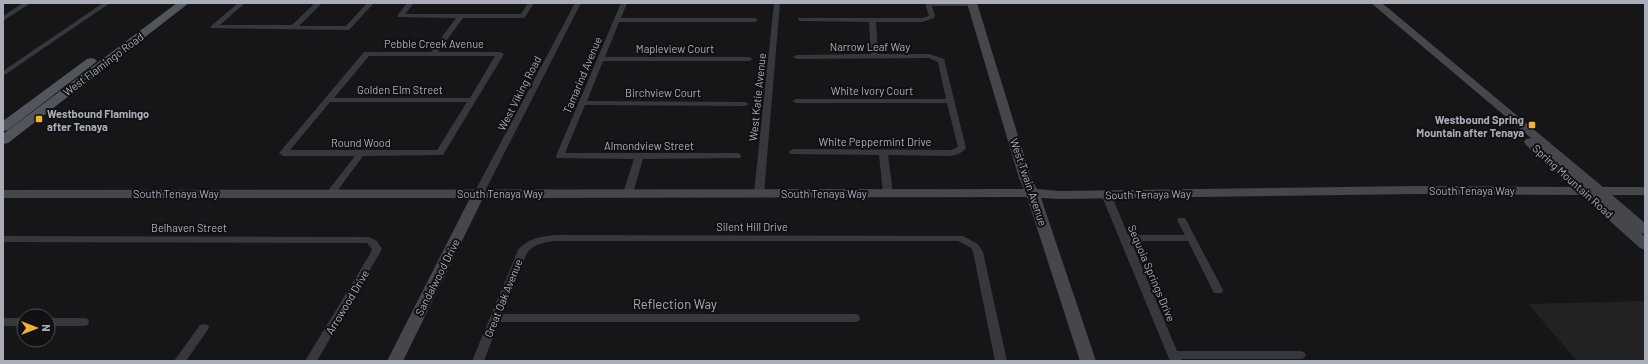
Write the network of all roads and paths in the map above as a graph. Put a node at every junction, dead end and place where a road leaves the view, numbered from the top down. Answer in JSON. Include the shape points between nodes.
{"nodes":[{"id":1,"x":28,"y":3,"type":"edge"},
{"id":2,"x":107,"y":3,"type":"edge"},
{"id":3,"x":169,"y":3,"type":"edge"},
{"id":4,"x":184,"y":3,"type":"edge"},
{"id":5,"x":242,"y":3,"type":"edge"},
{"id":6,"x":319,"y":3,"type":"edge"},
{"id":7,"x":371,"y":3,"type":"edge"},
{"id":8,"x":412,"y":3,"type":"edge"},
{"id":9,"x":531,"y":3,"type":"edge"},
{"id":10,"x":578,"y":3,"type":"edge"},
{"id":11,"x":624,"y":3,"type":"edge"},
{"id":12,"x":777,"y":3,"type":"edge"},
{"id":13,"x":928,"y":3,"type":"edge"},
{"id":14,"x":972,"y":3,"type":"edge"},
{"id":15,"x":1376,"y":3,"type":"edge"},
{"id":16,"x":461,"y":16,"type":"junction"},
{"id":17,"x":3,"y":19,"type":"edge"},
{"id":18,"x":800,"y":19,"type":"dead end"},
{"id":19,"x":617,"y":20,"type":"junction"},
{"id":20,"x":755,"y":20,"type":"dead end"},
{"id":21,"x":872,"y":20,"type":"junction"},
{"id":22,"x":293,"y":28,"type":"junction"},
{"id":23,"x":433,"y":54,"type":"junction"},
{"id":24,"x":797,"y":57,"type":"dead end"},
{"id":25,"x":875,"y":57,"type":"junction"},
{"id":26,"x":601,"y":59,"type":"junction"},
{"id":27,"x":749,"y":59,"type":"dead end"},
{"id":28,"x":3,"y":74,"type":"edge"},
{"id":29,"x":1487,"y":98,"type":"junction"},
{"id":30,"x":328,"y":100,"type":"junction"},
{"id":31,"x":472,"y":100,"type":"junction"},
{"id":32,"x":796,"y":101,"type":"dead end"},
{"id":33,"x":949,"y":101,"type":"junction"},
{"id":34,"x":582,"y":103,"type":"junction"},
{"id":35,"x":745,"y":104,"type":"dead end"},
{"id":36,"x":3,"y":127,"type":"edge"},
{"id":37,"x":3,"y":140,"type":"edge"},
{"id":38,"x":793,"y":152,"type":"dead end"},
{"id":39,"x":883,"y":152,"type":"junction"},
{"id":40,"x":361,"y":153,"type":"junction"},
{"id":41,"x":560,"y":156,"type":"joint"},
{"id":42,"x":639,"y":156,"type":"junction"},
{"id":43,"x":737,"y":156,"type":"dead end"},
{"id":44,"x":1584,"y":191,"type":"junction"},
{"id":45,"x":1600,"y":191,"type":"junction"},
{"id":46,"x":1645,"y":191,"type":"edge"},
{"id":47,"x":332,"y":192,"type":"junction"},
{"id":48,"x":479,"y":193,"type":"junction"},
{"id":49,"x":628,"y":193,"type":"junction"},
{"id":50,"x":759,"y":193,"type":"junction"},
{"id":51,"x":888,"y":193,"type":"junction"},
{"id":52,"x":1032,"y":193,"type":"junction"},
{"id":53,"x":3,"y":194,"type":"edge"},
{"id":54,"x":1106,"y":194,"type":"junction"},
{"id":55,"x":1182,"y":220,"type":"dead end"},
{"id":56,"x":1645,"y":230,"type":"edge"},
{"id":57,"x":1125,"y":238,"type":"junction"},
{"id":58,"x":1191,"y":238,"type":"junction"},
{"id":59,"x":3,"y":239,"type":"edge"},
{"id":60,"x":534,"y":240,"type":"joint"},
{"id":61,"x":374,"y":243,"type":"joint"},
{"id":62,"x":1645,"y":245,"type":"edge"},
{"id":63,"x":1218,"y":290,"type":"dead end"},
{"id":64,"x":495,"y":318,"type":"junction"},
{"id":65,"x":855,"y":318,"type":"dead end"},
{"id":66,"x":3,"y":322,"type":"edge"},
{"id":67,"x":16,"y":322,"type":"edge"},
{"id":68,"x":56,"y":322,"type":"edge"},
{"id":69,"x":84,"y":322,"type":"dead end"},
{"id":70,"x":204,"y":328,"type":"dead end"},
{"id":71,"x":1300,"y":355,"type":"dead end"},
{"id":72,"x":1175,"y":358,"type":"edge"},
{"id":73,"x":180,"y":361,"type":"edge"},
{"id":74,"x":311,"y":361,"type":"edge"},
{"id":75,"x":395,"y":361,"type":"edge"},
{"id":76,"x":478,"y":361,"type":"edge"},
{"id":77,"x":1001,"y":361,"type":"edge"},
{"id":78,"x":1088,"y":361,"type":"edge"}],
"edges":[{"from":1,"to":17,"type":"street"},
{"from":2,"to":28,"type":"street"},
{"from":3,"to":36,"type":"main road","name":"West Flamingo Road"},
{"from":4,"to":37,"type":"main road","name":"West Flamingo Road"},
{"from":5,"to":22,"type":"street","via":[[213,27]]},
{"from":6,"to":22,"type":"street"},
{"from":7,"to":22,"type":"street","via":[[348,28]]},
{"from":8,"to":16,"type":"street","via":[[400,16]]},
{"from":9,"to":16,"type":"street","via":[[523,16]]},
{"from":10,"to":48,"type":"street","name":"West Viking Road"},
{"from":11,"to":19,"type":"street","name":"Tamarind Avenue"},
{"from":12,"to":50,"type":"street","name":"West Katie Avenue"},
{"from":13,"to":14,"type":"street"},
{"from":13,"to":21,"type":"street","via":[[931,18]]},
{"from":14,"to":52,"type":"street","name":"West Twain Avenue","via":[[1025,178]]},
{"from":15,"to":29,"type":"street","name":"Spring Mountain Road"},
{"from":16,"to":23,"type":"street"},
{"from":18,"to":21,"type":"street"},
{"from":19,"to":20,"type":"street"},
{"from":19,"to":26,"type":"street","name":"Tamarind Avenue"},
{"from":21,"to":25,"type":"street"},
{"from":23,"to":30,"type":"street","name":"Pebble Creek Avenue","via":[[367,54]]},
{"from":23,"to":31,"type":"street","name":"Pebble Creek Avenue","via":[[500,54]]},
{"from":24,"to":25,"type":"street","name":"Narrow Leaf Way"},
{"from":25,"to":33,"type":"street","name":"Narrow Leaf Way","via":[[930,56],[941,61]]},
{"from":26,"to":27,"type":"street","name":"Mapleview Court"},
{"from":26,"to":34,"type":"street","name":"Tamarind Avenue"},
{"from":29,"to":44,"type":"street","name":"Spring Mountain Road","via":[[1525,138]]},
{"from":29,"to":45,"type":"street","name":"Spring Mountain Road"},
{"from":30,"to":31,"type":"street","name":"Golden Elm Street"},
{"from":30,"to":40,"type":"street","name":"Round Wood","via":[[282,153]]},
{"from":31,"to":40,"type":"street","name":"Round Wood","via":[[440,153]]},
{"from":32,"to":33,"type":"street","name":"White Ivory Court"},
{"from":33,"to":39,"type":"street","name":"White Peppermint Drive","via":[[962,148],[957,152]]},
{"from":34,"to":35,"type":"street","name":"Birchview Court"},
{"from":34,"to":41,"type":"street","name":"Tamarind Avenue"},
{"from":38,"to":39,"type":"street","name":"White Peppermint Drive"},
{"from":39,"to":51,"type":"street"},
{"from":40,"to":47,"type":"street"},
{"from":41,"to":42,"type":"street","name":"Almondview Street"},
{"from":42,"to":43,"type":"street","name":"Almondview Street"},
{"from":42,"to":49,"type":"street"},
{"from":44,"to":45,"type":"street","name":"South Tenaya Way"},
{"from":44,"to":54,"type":"street","name":"South Tenaya Way","via":[[1416,190]]},
{"from":44,"to":62,"type":"street","name":"Spring Mountain Road"},
{"from":45,"to":46,"type":"street","name":"South Tenaya Way"},
{"from":45,"to":56,"type":"street","name":"Spring Mountain Road"},
{"from":47,"to":48,"type":"street","name":"South Tenaya Way"},
{"from":47,"to":53,"type":"street","name":"South Tenaya Way"},
{"from":48,"to":49,"type":"street","name":"South Tenaya Way"},
{"from":48,"to":75,"type":"street","name":"Sandalwood Drive"},
{"from":49,"to":50,"type":"street","name":"South Tenaya Way"},
{"from":50,"to":51,"type":"street","name":"South Tenaya Way"},
{"from":51,"to":52,"type":"street","name":"South Tenaya Way"},
{"from":52,"to":54,"type":"street","name":"South Tenaya Way"},
{"from":52,"to":78,"type":"street","name":"West Twain Avenue"},
{"from":54,"to":57,"type":"street","name":"Sequoia Springs Drive"},
{"from":55,"to":58,"type":"street"},
{"from":57,"to":58,"type":"street"},
{"from":57,"to":72,"type":"street","name":"Sequoia Springs Drive"},
{"from":58,"to":63,"type":"street"},
{"from":59,"to":61,"type":"street","name":"Belhaven Street","via":[[369,240]]},
{"from":60,"to":64,"type":"street","name":"Great Oak Avenue","via":[[522,252]]},
{"from":60,"to":77,"type":"street","name":"Silent Hill Drive","via":[[960,238],[975,246],[978,252]]},
{"from":61,"to":74,"type":"street","name":"Arrowood Drive","via":[[376,254]]},
{"from":64,"to":65,"type":"street","name":"Reflection Way"},
{"from":64,"to":76,"type":"street","name":"Great Oak Avenue"},
{"from":66,"to":67,"type":"street"},
{"from":68,"to":69,"type":"street"},
{"from":70,"to":73,"type":"street"},
{"from":71,"to":72,"type":"street"}]}
